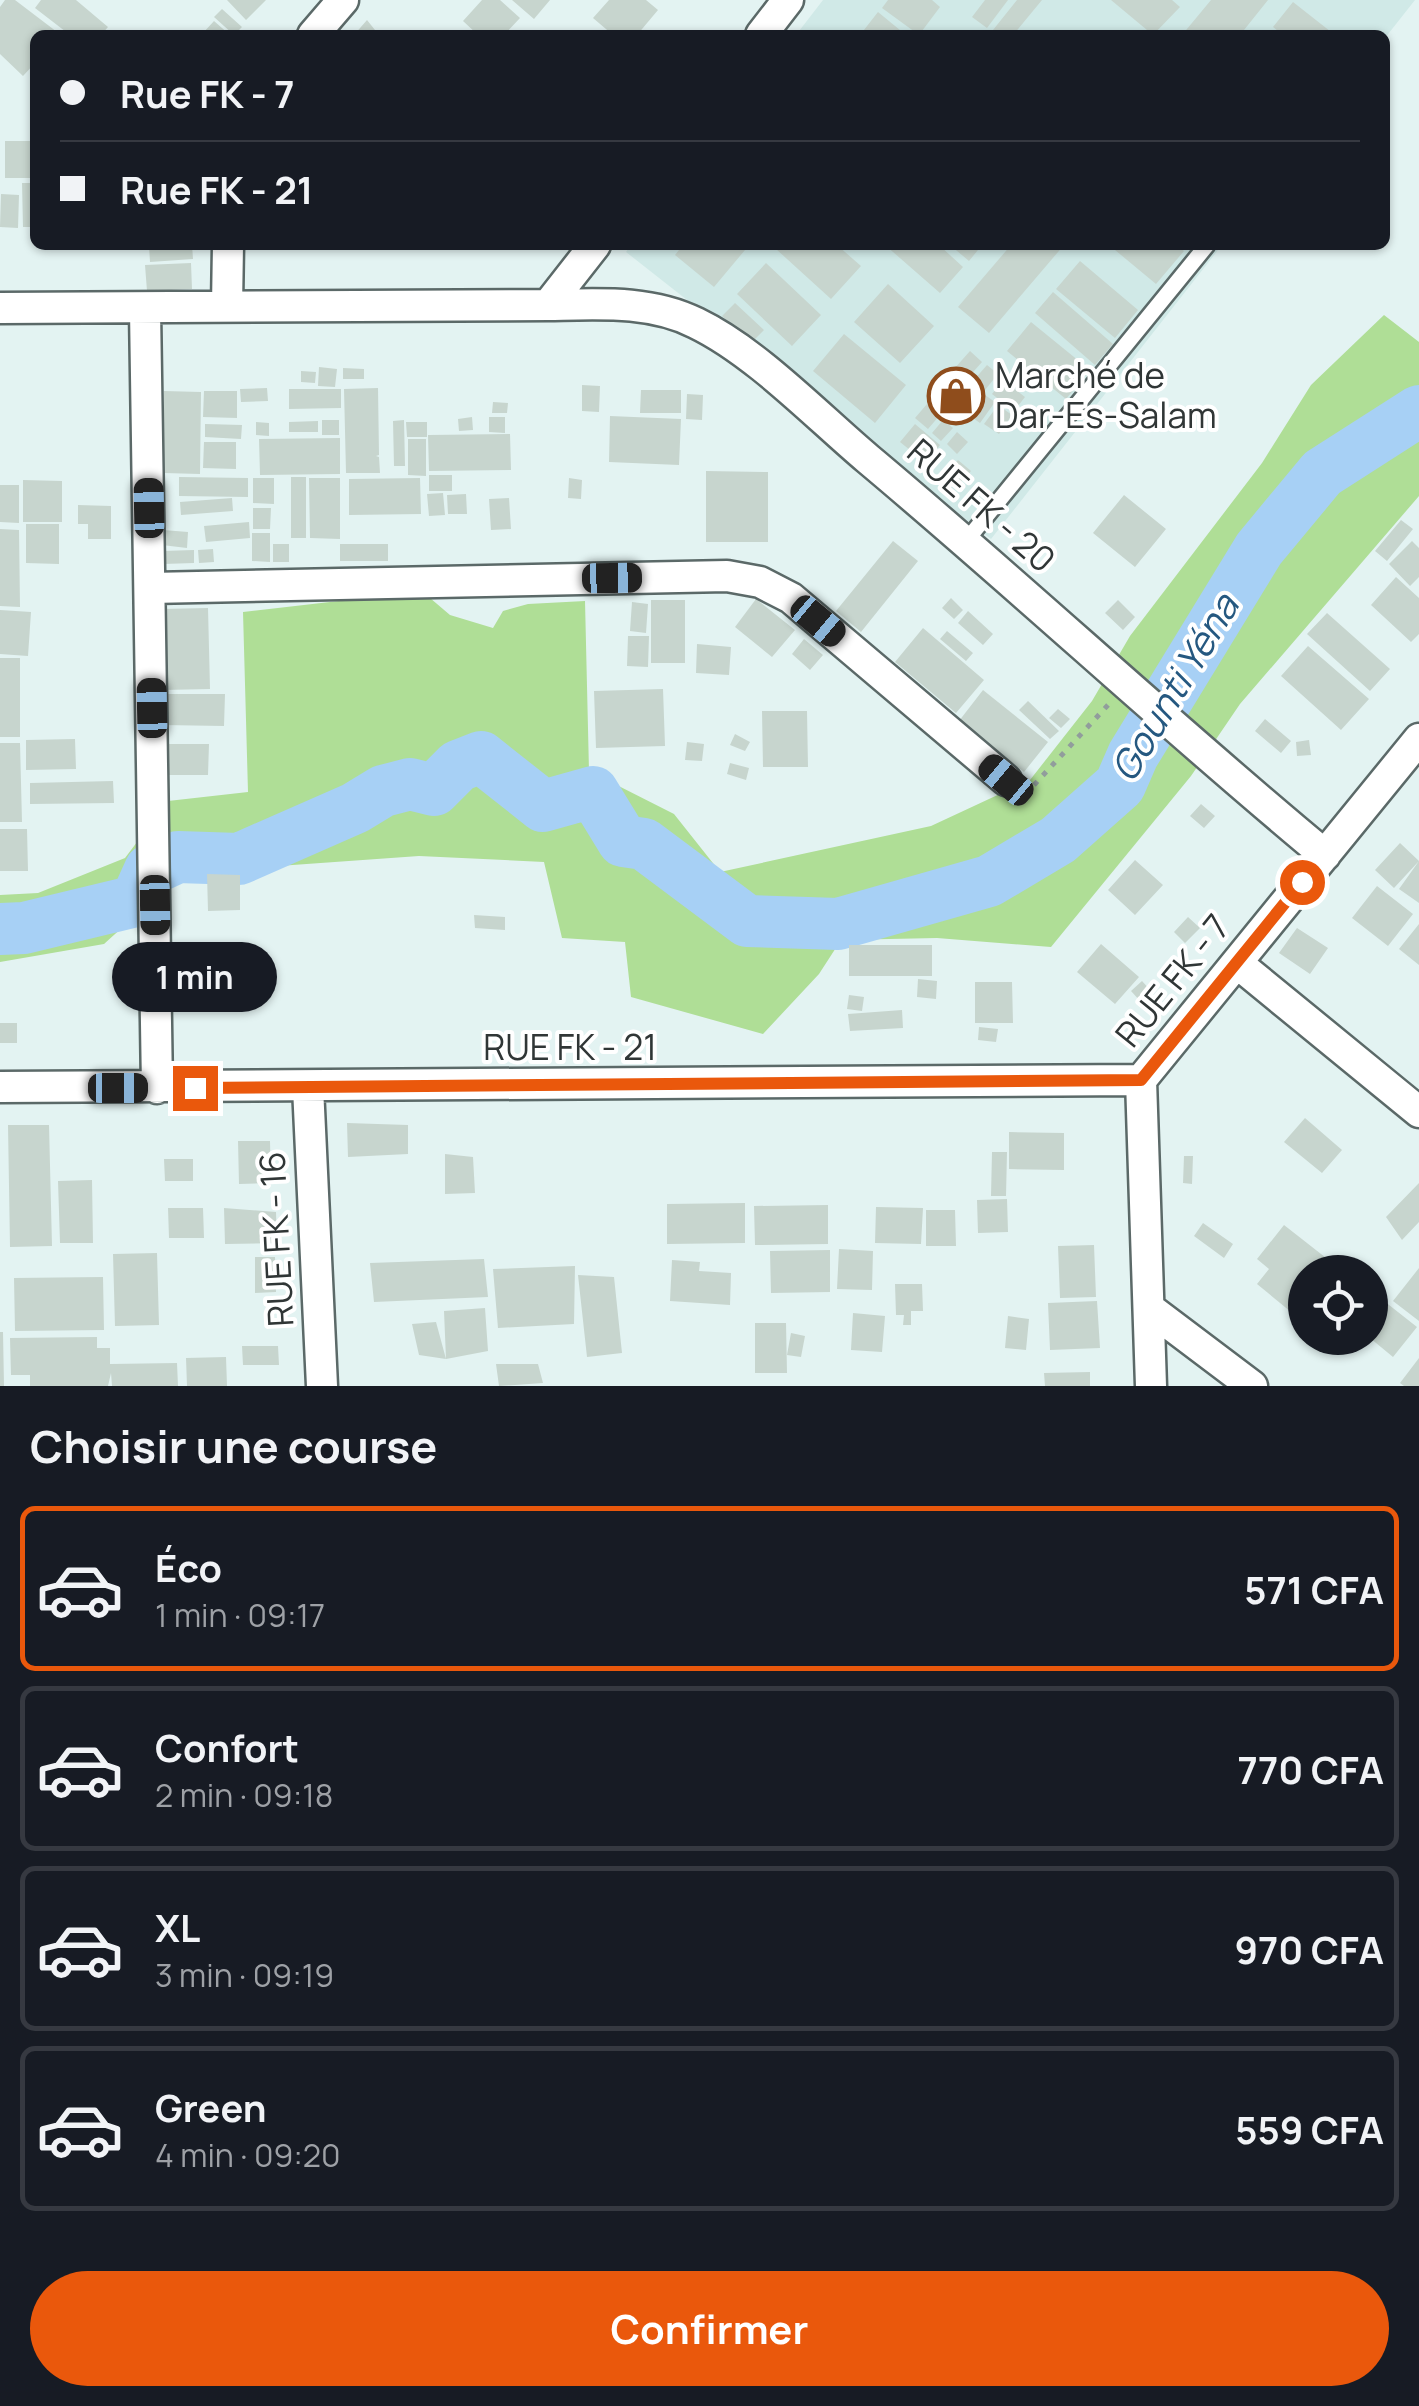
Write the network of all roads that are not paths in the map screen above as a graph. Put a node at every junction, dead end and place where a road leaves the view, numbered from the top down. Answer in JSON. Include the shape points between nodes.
{"nodes":[{"id":1,"x":342,"y":0,"type":"edge"},
{"id":2,"x":788,"y":0,"type":"edge"},
{"id":3,"x":318,"y":30,"type":"edge"},
{"id":4,"x":765,"y":30,"type":"edge"},
{"id":5,"x":228,"y":250,"type":"edge"},
{"id":6,"x":591,"y":250,"type":"edge"},
{"id":7,"x":1203,"y":250,"type":"edge"},
{"id":8,"x":548,"y":305,"type":"junction"},
{"id":9,"x":227,"y":306,"type":"junction"},
{"id":10,"x":0,"y":308,"type":"edge"},
{"id":11,"x":145,"y":310,"type":"junction"},
{"id":12,"x":966,"y":541,"type":"junction"},
{"id":13,"x":151,"y":588,"type":"junction"},
{"id":14,"x":1419,"y":739,"type":"edge"},
{"id":15,"x":1006,"y":780,"type":"road end"},
{"id":16,"x":1324,"y":855,"type":"junction"},
{"id":17,"x":1237,"y":963,"type":"junction"},
{"id":18,"x":1141,"y":1080,"type":"junction"},
{"id":19,"x":0,"y":1087,"type":"edge"},
{"id":20,"x":157,"y":1088,"type":"junction"},
{"id":21,"x":308,"y":1088,"type":"junction"},
{"id":22,"x":1419,"y":1112,"type":"edge"},
{"id":23,"x":1150,"y":1309,"type":"junction"},
{"id":24,"x":322,"y":1386,"type":"edge"},
{"id":25,"x":1151,"y":1386,"type":"edge"},
{"id":26,"x":1252,"y":1386,"type":"edge"}],
"edges":[{"from":1,"to":3,"type":"street"},
{"from":2,"to":4,"type":"street"},
{"from":5,"to":9,"type":"street"},
{"from":6,"to":8,"type":"street"},
{"from":7,"to":12,"type":"lane"},
{"from":8,"to":9,"type":"street","name":"RUE FK - 20"},
{"from":8,"to":12,"type":"street","name":"RUE FK - 20","via":[[661,308],[699,324]]},
{"from":9,"to":11,"type":"street","name":"RUE FK - 20"},
{"from":10,"to":11,"type":"street","name":"RUE FK - 20"},
{"from":11,"to":13,"type":"street"},
{"from":12,"to":16,"type":"street","name":"RUE FK - 20","via":[[1160,718]]},
{"from":13,"to":15,"type":"street","via":[[727,576],[760,582],[791,598]]},
{"from":13,"to":20,"type":"street"},
{"from":14,"to":16,"type":"street","name":"RUE FK - 7"},
{"from":16,"to":17,"type":"street","name":"RUE FK - 7"},
{"from":17,"to":18,"type":"street","name":"RUE FK - 7"},
{"from":17,"to":22,"type":"street"},
{"from":18,"to":21,"type":"street","name":"RUE FK - 21"},
{"from":18,"to":23,"type":"street","name":"RUE FK - 7"},
{"from":19,"to":20,"type":"street","name":"RUE FK - 21"},
{"from":20,"to":21,"type":"street","name":"RUE FK - 21"},
{"from":21,"to":24,"type":"street","name":"RUE FK - 16"},
{"from":23,"to":25,"type":"street","name":"RUE FK - 7"},
{"from":23,"to":26,"type":"street"}]}
